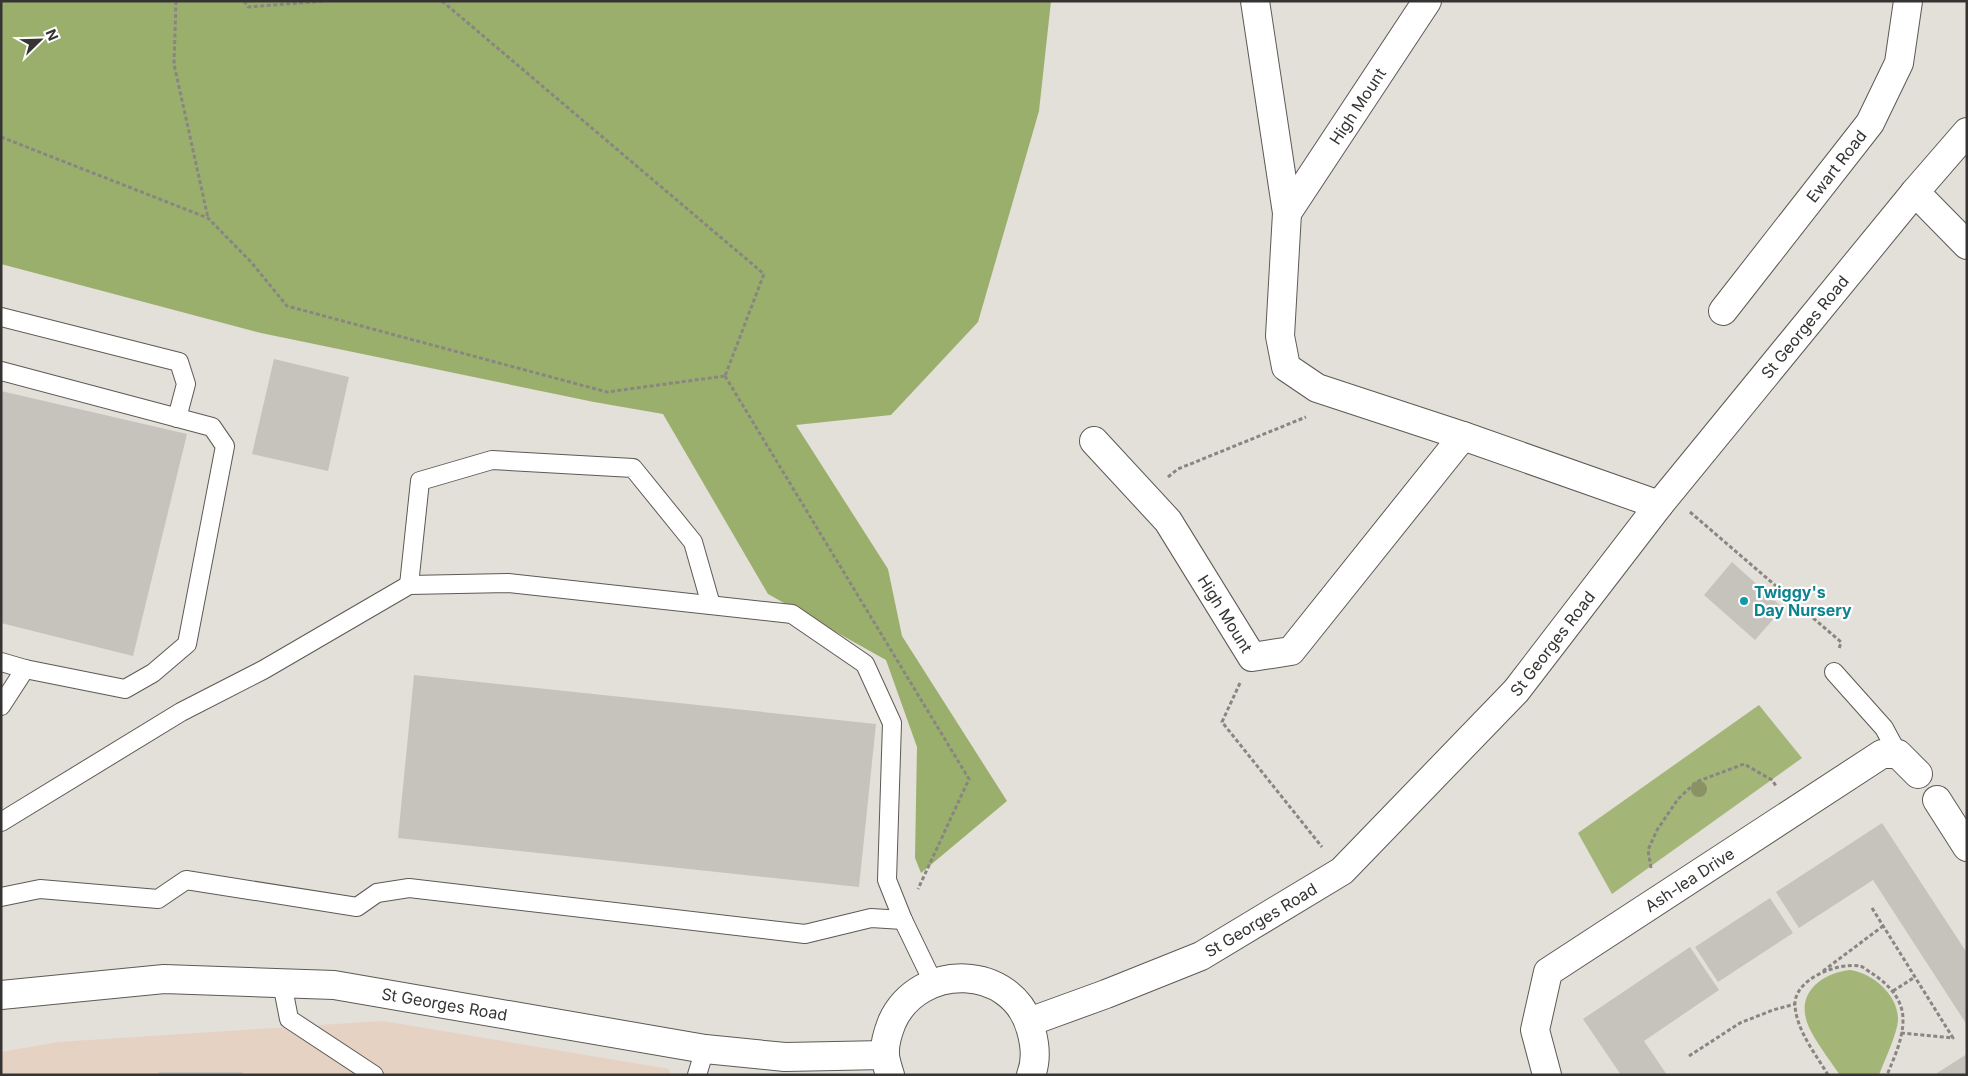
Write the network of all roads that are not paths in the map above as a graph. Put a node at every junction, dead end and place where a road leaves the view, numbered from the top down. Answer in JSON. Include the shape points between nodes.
{"nodes":[{"id":1,"x":1255,"y":1,"type":"edge"},
{"id":2,"x":1427,"y":1,"type":"edge"},
{"id":3,"x":1908,"y":1,"type":"edge"},
{"id":4,"x":1967,"y":132,"type":"edge"},
{"id":5,"x":1915,"y":192,"type":"junction"},
{"id":6,"x":1288,"y":213,"type":"junction"},
{"id":7,"x":1967,"y":245,"type":"edge"},
{"id":8,"x":1724,"y":311,"type":"dead end"},
{"id":9,"x":1,"y":317,"type":"edge"},
{"id":10,"x":1,"y":371,"type":"edge"},
{"id":11,"x":177,"y":418,"type":"junction"},
{"id":12,"x":1463,"y":436,"type":"junction"},
{"id":13,"x":1094,"y":441,"type":"dead end"},
{"id":14,"x":1664,"y":499,"type":"junction"},
{"id":15,"x":409,"y":585,"type":"junction"},
{"id":16,"x":711,"y":605,"type":"junction"},
{"id":17,"x":1,"y":662,"type":"edge"},
{"id":18,"x":25,"y":669,"type":"junction"},
{"id":19,"x":1834,"y":672,"type":"road end"},
{"id":20,"x":1,"y":706,"type":"edge"},
{"id":21,"x":1898,"y":754,"type":"junction"},
{"id":22,"x":1918,"y":774,"type":"dead end"},
{"id":23,"x":1937,"y":800,"type":"dead end"},
{"id":24,"x":1,"y":822,"type":"edge"},
{"id":25,"x":1967,"y":847,"type":"edge"},
{"id":26,"x":1,"y":897,"type":"edge"},
{"id":27,"x":903,"y":920,"type":"junction"},
{"id":28,"x":933,"y":982,"type":"junction"},
{"id":29,"x":282,"y":984,"type":"junction"},
{"id":30,"x":1,"y":995,"type":"edge"},
{"id":31,"x":1029,"y":1022,"type":"junction"},
{"id":32,"x":705,"y":1049,"type":"junction"},
{"id":33,"x":887,"y":1065,"type":"edge"},
{"id":34,"x":374,"y":1075,"type":"edge"},
{"id":35,"x":697,"y":1075,"type":"edge"},
{"id":36,"x":1031,"y":1075,"type":"edge"},
{"id":37,"x":1547,"y":1075,"type":"edge"}],
"edges":[{"from":1,"to":6,"type":"street","name":"High Mount"},
{"from":2,"to":6,"type":"street","name":"High Mount"},
{"from":3,"to":8,"type":"street","name":"Ewart Road","via":[[1899,63],[1870,123]]},
{"from":4,"to":5,"type":"street","name":"St Georges Road"},
{"from":5,"to":7,"type":"street"},
{"from":5,"to":14,"type":"street","name":"St Georges Road"},
{"from":6,"to":12,"type":"street","name":"High Mount","via":[[1280,336],[1286,368],[1317,388]]},
{"from":9,"to":11,"type":"lane","via":[[179,362],[186,384]]},
{"from":10,"to":11,"type":"lane"},
{"from":11,"to":18,"type":"lane","via":[[212,426],[226,446],[186,644],[153,673],[125,689]]},
{"from":12,"to":13,"type":"street","name":"High Mount","via":[[1291,651],[1252,657],[1168,521]]},
{"from":12,"to":14,"type":"street","name":"High Mount"},
{"from":14,"to":31,"type":"street","name":"St Georges Road","via":[[1516,690],[1342,872],[1201,956]]},
{"from":15,"to":16,"type":"lane","via":[[508,583]]},
{"from":15,"to":16,"type":"lane","via":[[420,481],[492,460],[633,468],[693,542]]},
{"from":15,"to":24,"type":"lane","via":[[263,670],[181,712]]},
{"from":16,"to":27,"type":"lane","via":[[792,614],[866,664],[892,723],[887,880]]},
{"from":17,"to":18,"type":"lane"},
{"from":18,"to":20,"type":"lane"},
{"from":19,"to":21,"type":"lane","via":[[1884,728]]},
{"from":21,"to":22,"type":"street"},
{"from":21,"to":37,"type":"street","name":"Ash-lea Drive","via":[[1882,754],[1548,972],[1535,1030]]},
{"from":23,"to":25,"type":"street"},
{"from":26,"to":27,"type":"lane","via":[[40,890],[158,898],[186,880],[357,907],[377,893],[409,888],[805,934],[871,918]]},
{"from":27,"to":28,"type":"lane"},
{"from":28,"to":31,"type":"street","via":[[955,978],[978,979],[999,988],[1016,1002]]},
{"from":28,"to":33,"type":"street","via":[[913,994],[898,1011],[888,1032]]},
{"from":29,"to":30,"type":"street","name":"St Georges Road","via":[[164,979]]},
{"from":29,"to":32,"type":"street","name":"St Georges Road","via":[[334,986]]},
{"from":29,"to":34,"type":"lane","via":[[289,1019]]},
{"from":31,"to":36,"type":"street","via":[[1035,1045]]},
{"from":32,"to":33,"type":"street","name":"St Georges Road"},
{"from":32,"to":35,"type":"lane"}]}
